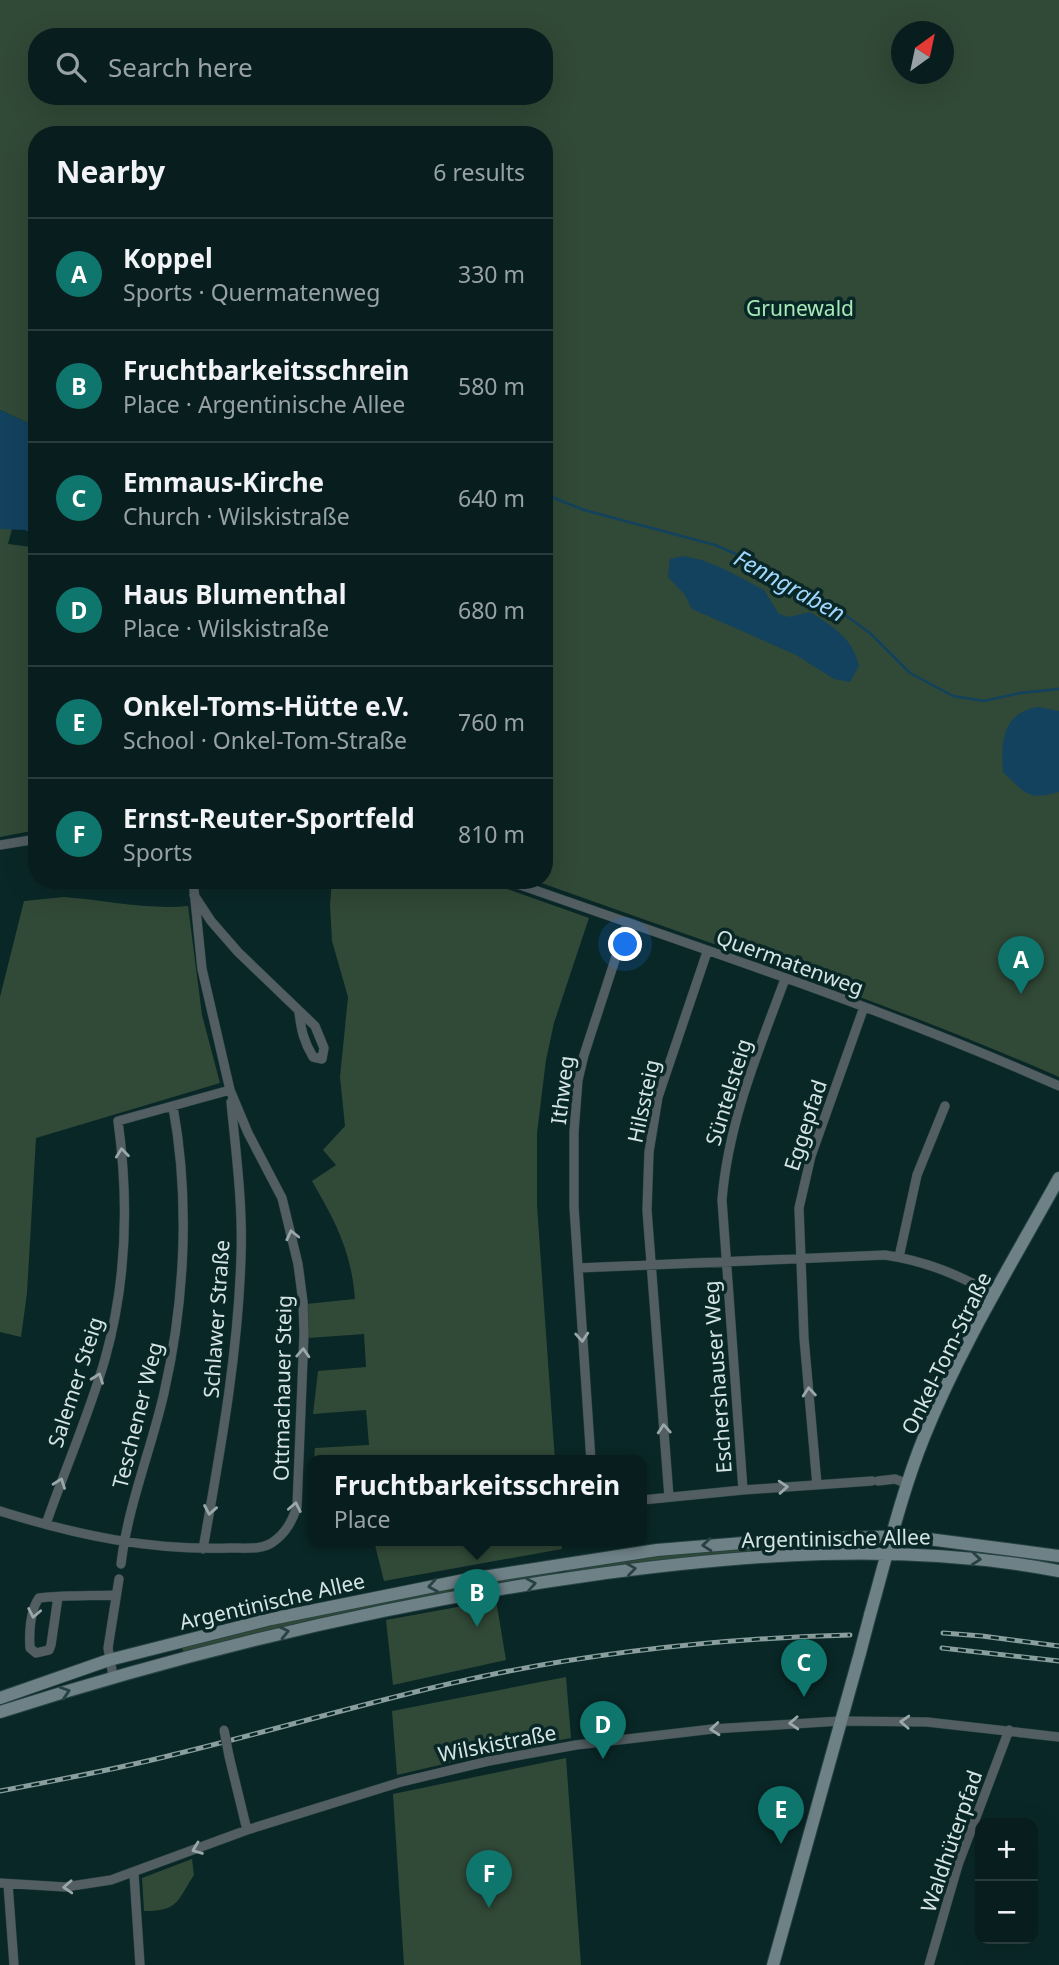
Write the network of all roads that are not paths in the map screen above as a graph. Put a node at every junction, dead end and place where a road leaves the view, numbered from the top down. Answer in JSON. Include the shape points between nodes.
{"nodes":[{"id":1,"x":28,"y":840,"type":"edge"},
{"id":2,"x":0,"y":845,"type":"edge"},
{"id":3,"x":193,"y":889,"type":"edge"},
{"id":4,"x":531,"y":889,"type":"edge"},
{"id":5,"x":193,"y":893,"type":"junction"},
{"id":6,"x":627,"y":923,"type":"junction"},
{"id":7,"x":707,"y":952,"type":"junction"},
{"id":8,"x":785,"y":979,"type":"junction"},
{"id":9,"x":864,"y":1007,"type":"junction"},
{"id":10,"x":299,"y":1012,"type":"junction"},
{"id":11,"x":1059,"y":1086,"type":"edge"},
{"id":12,"x":230,"y":1090,"type":"junction"},
{"id":13,"x":945,"y":1106,"type":"dead end"},
{"id":14,"x":173,"y":1107,"type":"junction"},
{"id":15,"x":1059,"y":1178,"type":"edge"},
{"id":16,"x":899,"y":1257,"type":"junction"},
{"id":17,"x":800,"y":1258,"type":"junction"},
{"id":18,"x":726,"y":1261,"type":"junction"},
{"id":19,"x":652,"y":1265,"type":"junction"},
{"id":20,"x":578,"y":1268,"type":"junction"},
{"id":21,"x":995,"y":1295,"type":"junction"},
{"id":22,"x":591,"y":1455,"type":"edge"},
{"id":23,"x":908,"y":1483,"type":"junction"},
{"id":24,"x":817,"y":1485,"type":"junction"},
{"id":25,"x":743,"y":1490,"type":"junction"},
{"id":26,"x":669,"y":1497,"type":"junction"},
{"id":27,"x":647,"y":1499,"type":"edge"},
{"id":28,"x":0,"y":1511,"type":"edge"},
{"id":29,"x":46,"y":1524,"type":"junction"},
{"id":30,"x":892,"y":1536,"type":"junction"},
{"id":31,"x":123,"y":1543,"type":"junction"},
{"id":32,"x":203,"y":1549,"type":"junction"},
{"id":33,"x":887,"y":1553,"type":"junction"},
{"id":34,"x":1059,"y":1556,"type":"edge"},
{"id":35,"x":121,"y":1564,"type":"dead end"},
{"id":36,"x":1059,"y":1571,"type":"edge"},
{"id":37,"x":119,"y":1579,"type":"dead end"},
{"id":38,"x":116,"y":1595,"type":"junction"},
{"id":39,"x":58,"y":1597,"type":"junction"},
{"id":40,"x":109,"y":1660,"type":"junction"},
{"id":41,"x":113,"y":1676,"type":"junction"},
{"id":42,"x":0,"y":1698,"type":"edge"},
{"id":43,"x":0,"y":1712,"type":"edge"},
{"id":44,"x":840,"y":1721,"type":"junction"},
{"id":45,"x":224,"y":1730,"type":"dead end"},
{"id":46,"x":1009,"y":1730,"type":"junction"},
{"id":47,"x":1059,"y":1737,"type":"edge"},
{"id":48,"x":247,"y":1830,"type":"junction"},
{"id":49,"x":134,"y":1874,"type":"junction"},
{"id":50,"x":4,"y":1883,"type":"edge"},
{"id":51,"x":14,"y":1965,"type":"edge"},
{"id":52,"x":140,"y":1965,"type":"edge"},
{"id":53,"x":773,"y":1965,"type":"edge"},
{"id":54,"x":929,"y":1965,"type":"edge"}],
"edges":[{"from":1,"to":2,"type":"street"},
{"from":3,"to":5,"type":"street","name":"Ottmachauer Steig"},
{"from":4,"to":6,"type":"street","name":"Quermatenweg"},
{"from":5,"to":10,"type":"street","via":[[223,935]]},
{"from":5,"to":12,"type":"street","name":"Ottmachauer Steig","via":[[202,969]]},
{"from":6,"to":7,"type":"street","name":"Quermatenweg"},
{"from":6,"to":20,"type":"street","name":"Ithweg","via":[[578,1080],[572,1181]]},
{"from":7,"to":8,"type":"street","name":"Quermatenweg"},
{"from":7,"to":19,"type":"street","name":"Hilssteig","via":[[658,1097],[649,1152],[647,1210]]},
{"from":8,"to":9,"type":"street","name":"Quermatenweg"},
{"from":8,"to":18,"type":"street","name":"Süntelsteig","via":[[728,1148],[722,1200]]},
{"from":9,"to":11,"type":"street","name":"Quermatenweg"},
{"from":9,"to":17,"type":"street","name":"Eggepfad","via":[[804,1181],[798,1222]]},
{"from":10,"to":10,"type":"street","via":[[306,1045],[313,1057],[322,1059],[319,1032]]},
{"from":12,"to":14,"type":"street"},
{"from":12,"to":32,"type":"street","name":"Schlawer Straße","one_way":true,"via":[[239,1186],[237,1330]]},
{"from":32,"to":12,"type":"street","name":"Ottmachauer Steig","one_way":true,"via":[[259,1547],[273,1542],[292,1523],[297,1507],[303,1302],[294,1242],[282,1198]]},
{"from":13,"to":16,"type":"street","via":[[917,1175]]},
{"from":29,"to":14,"type":"street","name":"Salemer Steig","one_way":true,"via":[[104,1360],[116,1307],[125,1223],[118,1121]]},
{"from":14,"to":31,"type":"street","name":"Teschener Weg","via":[[183,1215],[177,1323],[164,1395]]},
{"from":15,"to":21,"type":"main road","name":"Onkel-Tom-Straße"},
{"from":16,"to":17,"type":"street","name":"Eschershauser Weg"},
{"from":16,"to":21,"type":"street","name":"Eschershauser Weg","via":[[947,1270]]},
{"from":17,"to":18,"type":"street","name":"Eschershauser Weg"},
{"from":24,"to":17,"type":"street","one_way":true},
{"from":18,"to":19,"type":"street","name":"Eschershauser Weg"},
{"from":18,"to":25,"type":"street","name":"Eschershauser Weg"},
{"from":19,"to":20,"type":"street","name":"Eschershauser Weg"},
{"from":26,"to":19,"type":"street","one_way":true},
{"from":20,"to":22,"type":"street","one_way":true},
{"from":21,"to":23,"type":"main road","name":"Onkel-Tom-Straße","via":[[945,1388]]},
{"from":23,"to":24,"type":"street","name":"Eschershauser Weg","via":[[895,1479]]},
{"from":23,"to":30,"type":"main road","name":"Onkel-Tom-Straße"},
{"from":25,"to":24,"type":"street","name":"Eschershauser Weg","one_way":true},
{"from":25,"to":26,"type":"street","name":"Eschershauser Weg"},
{"from":26,"to":27,"type":"street","name":"Eschershauser Weg"},
{"from":28,"to":29,"type":"street"},
{"from":29,"to":31,"type":"street"},
{"from":30,"to":33,"type":"main road","name":"Onkel-Tom-Straße"},
{"from":30,"to":34,"type":"main road","name":"Argentinische Allee"},
{"from":30,"to":40,"type":"main road","name":"Argentinische Allee","one_way":true,"via":[[700,1546],[526,1569],[271,1619]]},
{"from":31,"to":32,"type":"street"},
{"from":31,"to":35,"type":"street","name":"Teschener Weg"},
{"from":33,"to":36,"type":"main road","name":"Argentinische Allee","one_way":true,"via":[[995,1560]]},
{"from":41,"to":33,"type":"main road","name":"Argentinische Allee","one_way":true,"via":[[289,1631],[540,1582],[721,1559]]},
{"from":33,"to":44,"type":"main road","name":"Onkel-Tom-Straße","bridge":true},
{"from":37,"to":38,"type":"street"},
{"from":38,"to":39,"type":"street"},
{"from":38,"to":40,"type":"street"},
{"from":39,"to":39,"type":"street","one_way":true,"via":[[36,1601],[30,1648],[36,1653],[51,1645]]},
{"from":40,"to":41,"type":"street"},
{"from":40,"to":42,"type":"main road","name":"Argentinische Allee"},
{"from":43,"to":41,"type":"main road","name":"Argentinische Allee","one_way":true},
{"from":46,"to":44,"type":"street","name":"Wilskistraße","one_way":true},
{"from":44,"to":48,"type":"street","name":"Wilskistraße","one_way":true,"via":[[713,1729],[576,1745],[401,1782]]},
{"from":44,"to":53,"type":"main road"},
{"from":45,"to":48,"type":"street","bridge":true},
{"from":46,"to":47,"type":"street","name":"Wilskistraße"},
{"from":46,"to":54,"type":"street","name":"Waldhüterpfad","via":[[958,1864]]},
{"from":48,"to":49,"type":"street","name":"Wilskistraße","one_way":true},
{"from":49,"to":50,"type":"street","name":"Wilskistraße","one_way":true,"via":[[82,1886]]},
{"from":49,"to":52,"type":"street"},
{"from":50,"to":51,"type":"street"}]}
